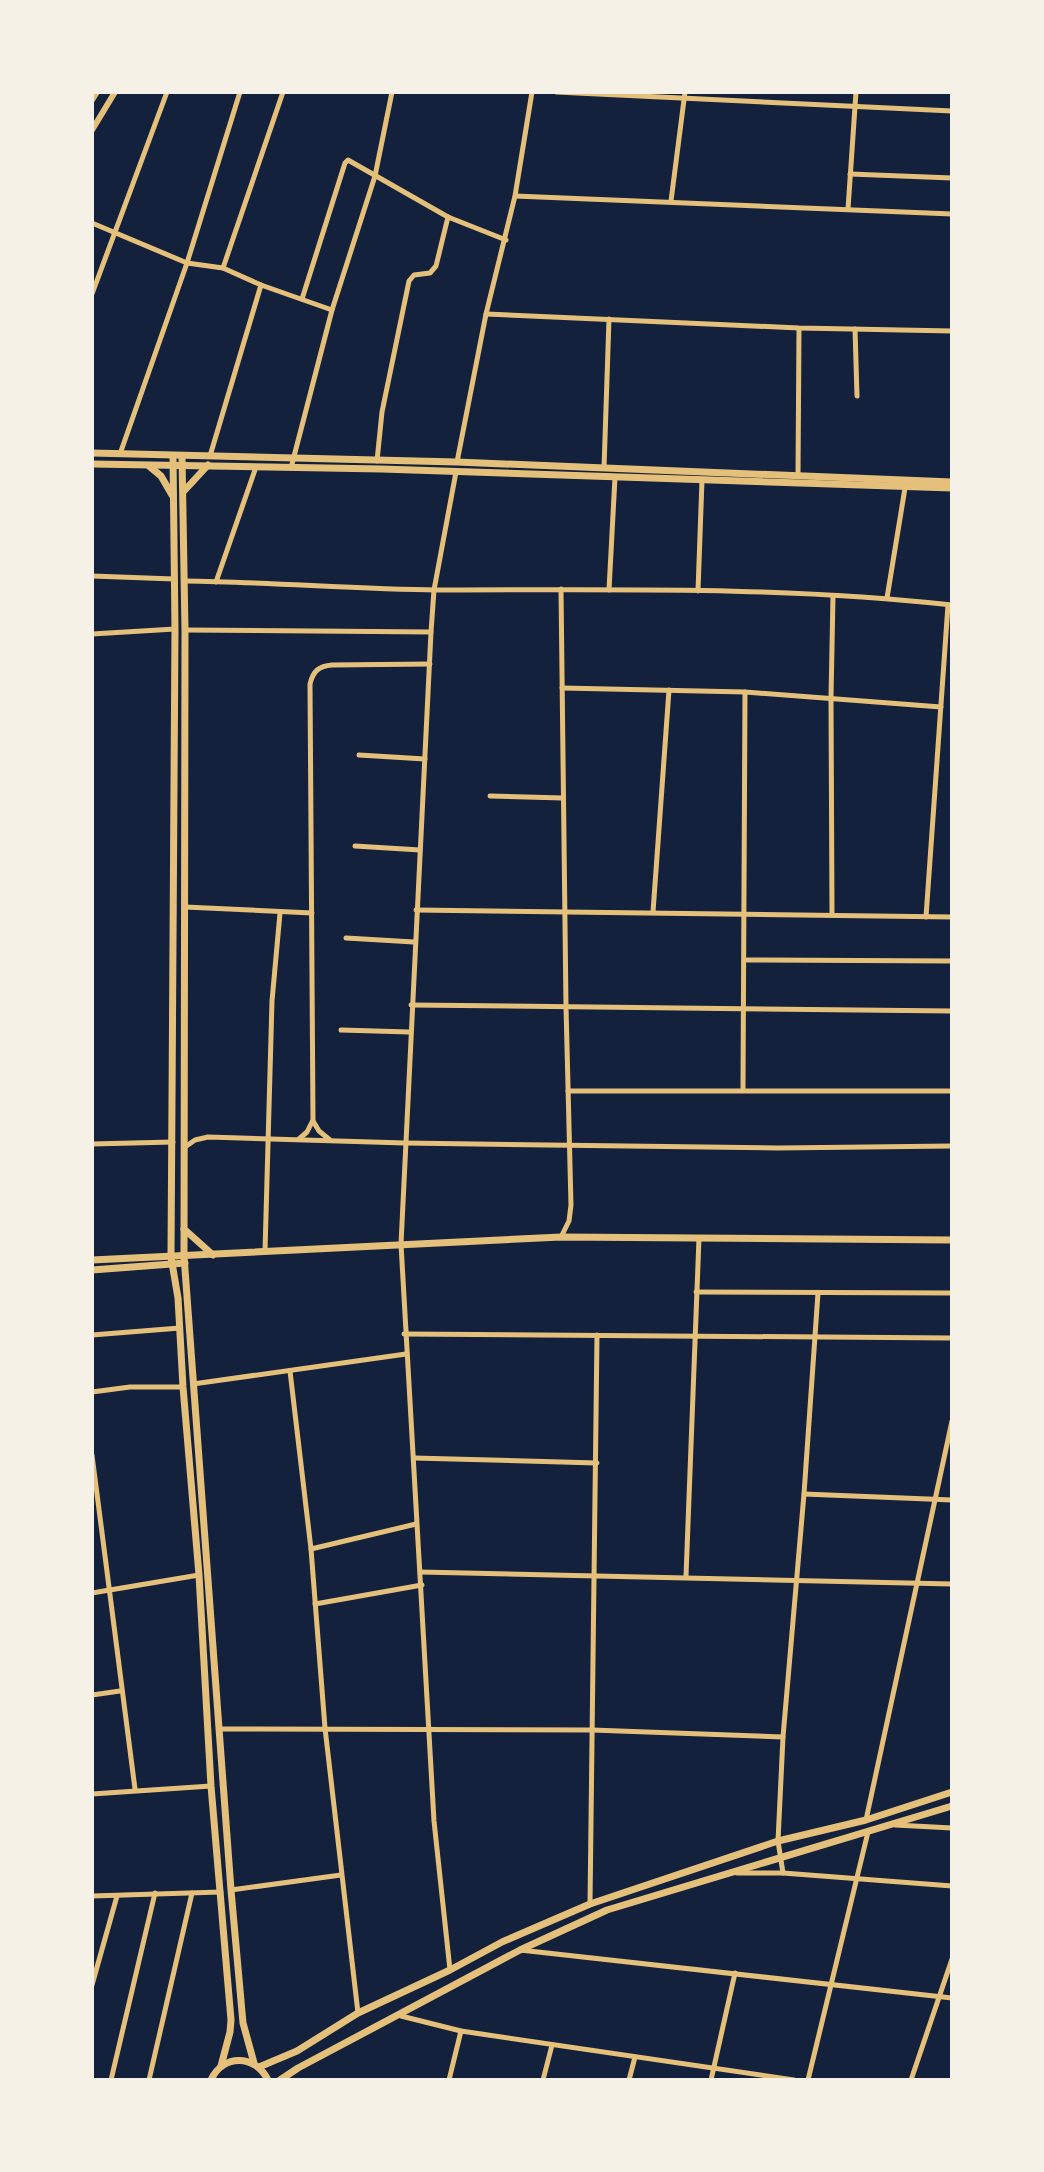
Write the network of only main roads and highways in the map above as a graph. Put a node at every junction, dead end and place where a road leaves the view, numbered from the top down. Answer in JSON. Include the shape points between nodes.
{"nodes":[{"id":1,"x":92,"y":453,"type":"edge"},
{"id":2,"x":173,"y":456,"type":"junction"},
{"id":3,"x":182,"y":456,"type":"junction"},
{"id":4,"x":209,"y":460,"type":"junction"},
{"id":5,"x":92,"y":464,"type":"edge"},
{"id":6,"x":149,"y":466,"type":"junction"},
{"id":7,"x":173,"y":466,"type":"junction"},
{"id":8,"x":182,"y":467,"type":"junction"},
{"id":9,"x":952,"y":482,"type":"edge"},
{"id":10,"x":952,"y":488,"type":"edge"},
{"id":11,"x":184,"y":491,"type":"junction"},
{"id":12,"x":172,"y":495,"type":"junction"},
{"id":13,"x":184,"y":1229,"type":"junction"},
{"id":14,"x":952,"y":1240,"type":"edge"},
{"id":15,"x":213,"y":1255,"type":"junction"},
{"id":16,"x":92,"y":1260,"type":"edge"},
{"id":17,"x":184,"y":1260,"type":"junction"},
{"id":18,"x":171,"y":1261,"type":"junction"},
{"id":19,"x":92,"y":1270,"type":"edge"},
{"id":20,"x":952,"y":1792,"type":"edge"},
{"id":21,"x":952,"y":1806,"type":"edge"},
{"id":22,"x":256,"y":2065,"type":"junction"},
{"id":23,"x":221,"y":2066,"type":"junction"},
{"id":24,"x":211,"y":2080,"type":"edge"},
{"id":25,"x":268,"y":2080,"type":"edge"},
{"id":26,"x":280,"y":2080,"type":"edge"}],
"edges":[{"from":1,"to":2,"type":"main road"},
{"from":2,"to":3,"type":"main road"},
{"from":2,"to":7,"type":"main road"},
{"from":3,"to":4,"type":"main road"},
{"from":3,"to":8,"type":"main road"},
{"from":4,"to":8,"type":"main road"},
{"from":4,"to":9,"type":"main road","via":[[457,462]]},
{"from":4,"to":10,"type":"main road","via":[[256,467]]},
{"from":4,"to":11,"type":"main road"},
{"from":5,"to":6,"type":"main road"},
{"from":6,"to":7,"type":"main road"},
{"from":6,"to":12,"type":"main road"},
{"from":7,"to":8,"type":"main road"},
{"from":7,"to":12,"type":"main road"},
{"from":8,"to":11,"type":"main road"},
{"from":11,"to":13,"type":"main road"},
{"from":12,"to":18,"type":"main road"},
{"from":13,"to":15,"type":"main road"},
{"from":13,"to":17,"type":"main road"},
{"from":14,"to":15,"type":"main road","via":[[561,1237]]},
{"from":15,"to":17,"type":"main road"},
{"from":16,"to":18,"type":"main road"},
{"from":17,"to":18,"type":"main road"},
{"from":17,"to":22,"type":"main road","via":[[231,1890],[243,2023]]},
{"from":18,"to":19,"type":"main road"},
{"from":18,"to":23,"type":"main road","via":[[178,1298],[231,2020]]},
{"from":20,"to":22,"type":"main road","via":[[778,1841],[590,1904],[358,2013],[297,2051]]},
{"from":21,"to":26,"type":"main road","via":[[616,1907],[520,1950]]},
{"from":22,"to":23,"type":"main road","via":[[236,2060]]},
{"from":22,"to":25,"type":"main road"},
{"from":23,"to":24,"type":"main road"}]}
